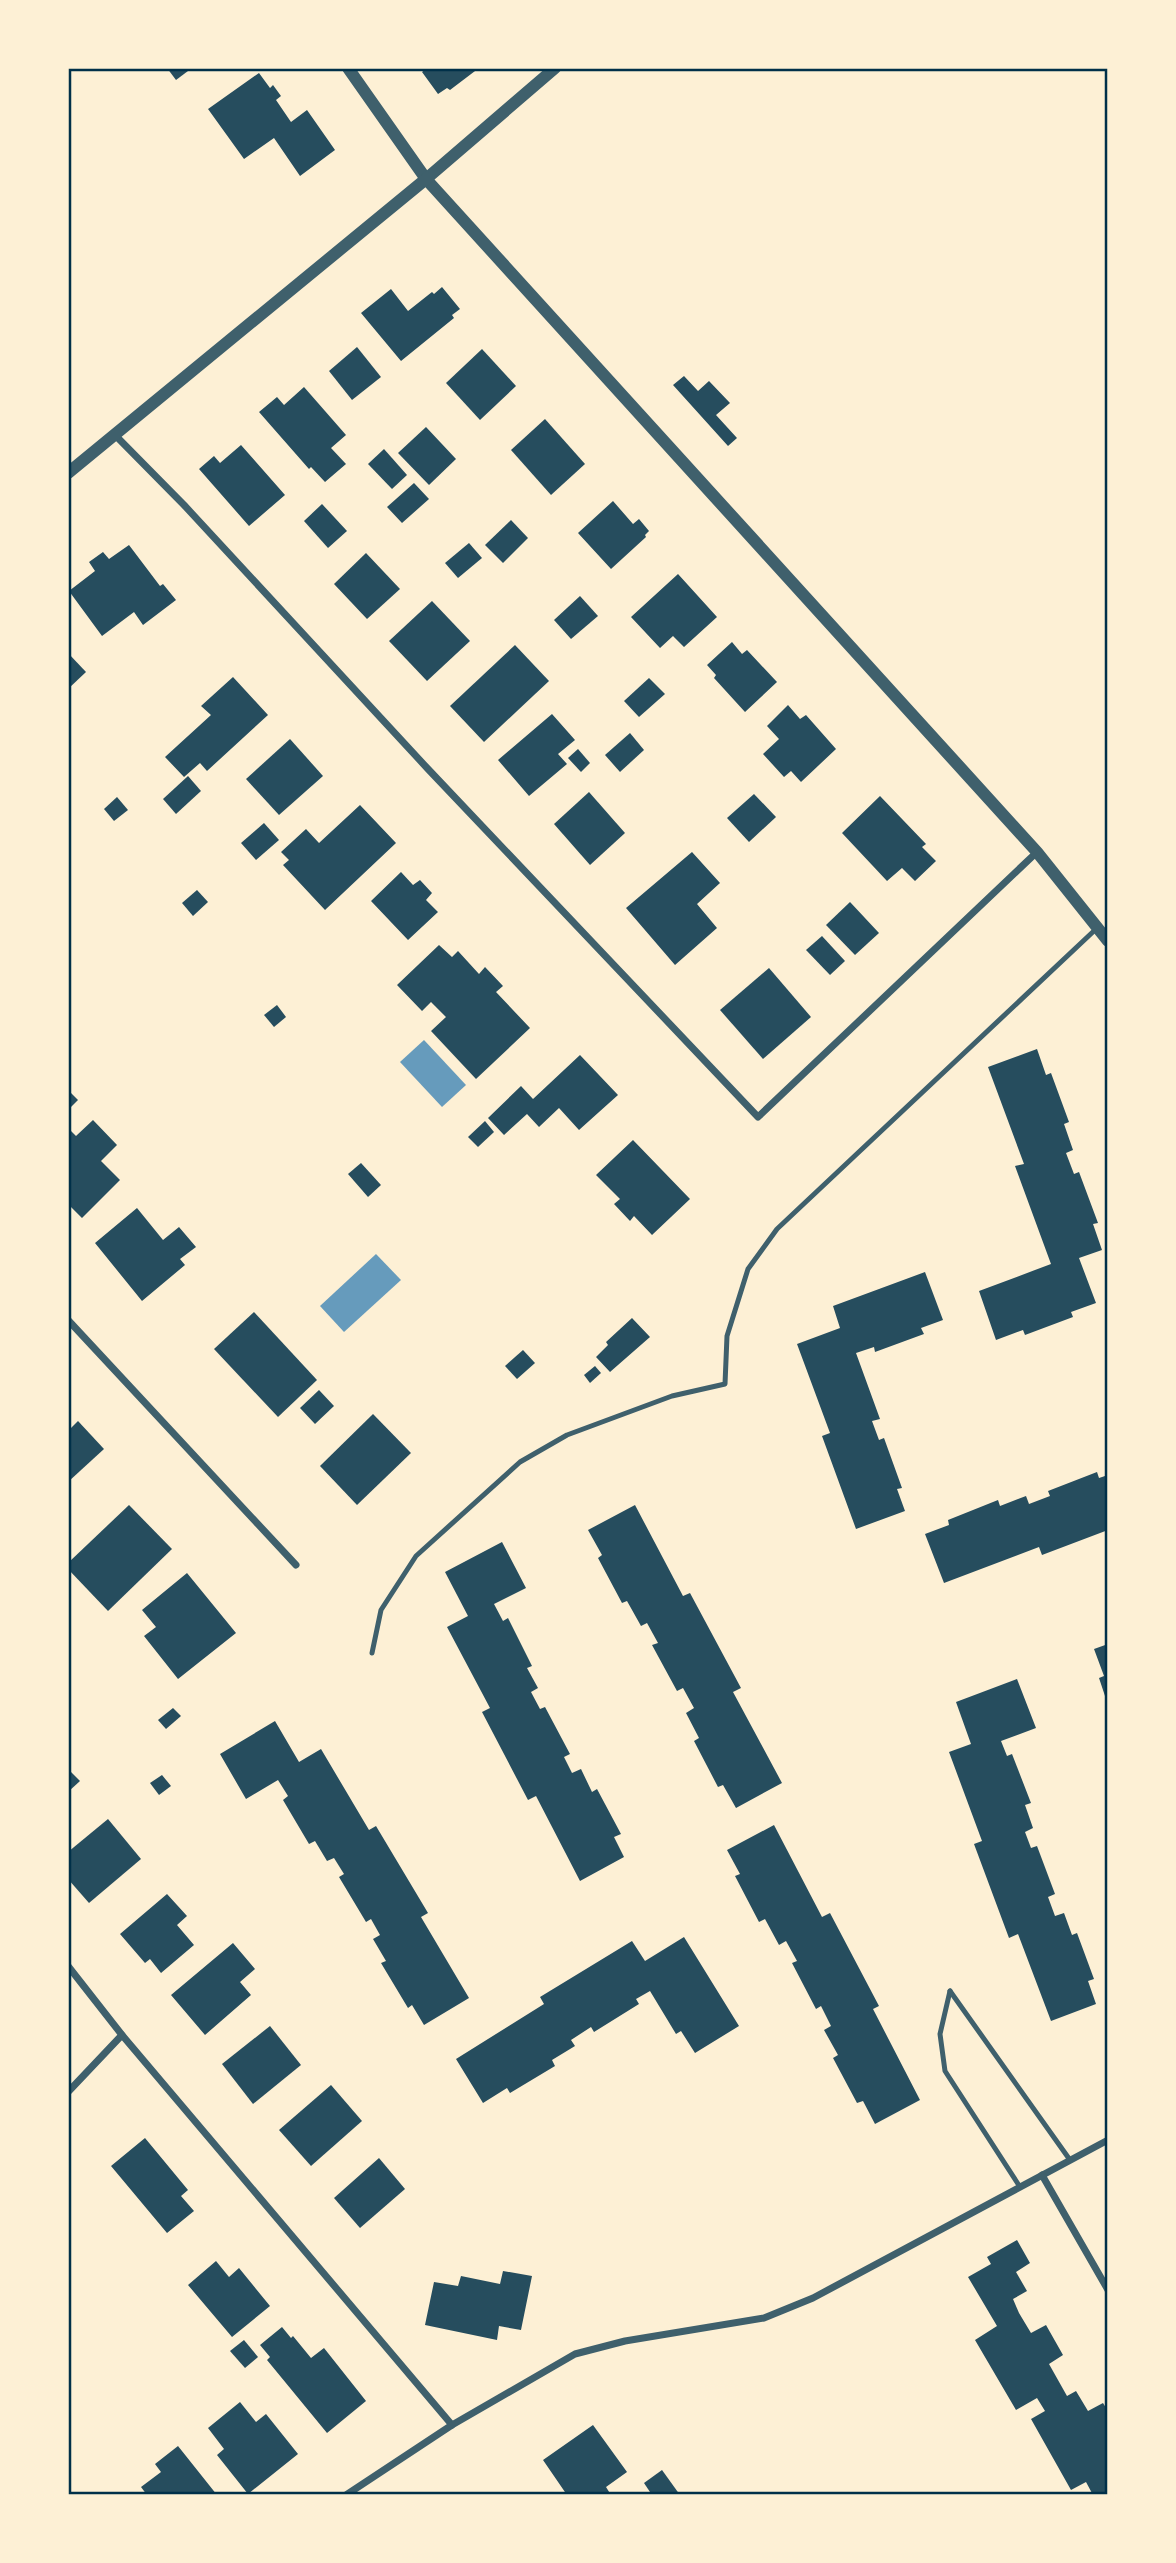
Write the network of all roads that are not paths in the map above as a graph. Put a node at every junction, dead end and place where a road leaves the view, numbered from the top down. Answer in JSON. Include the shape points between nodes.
{"nodes":[{"id":1,"x":348,"y":68,"type":"edge"},
{"id":2,"x":555,"y":68,"type":"edge"},
{"id":3,"x":426,"y":180,"type":"junction"},
{"id":4,"x":115,"y":435,"type":"junction"},
{"id":5,"x":68,"y":472,"type":"edge"},
{"id":6,"x":1037,"y":852,"type":"junction"},
{"id":7,"x":1097,"y":928,"type":"junction"},
{"id":8,"x":1108,"y":941,"type":"edge"},
{"id":9,"x":68,"y":1320,"type":"edge"},
{"id":10,"x":296,"y":1565,"type":"dead end"},
{"id":11,"x":372,"y":1653,"type":"dead end"},
{"id":12,"x":68,"y":1966,"type":"edge"},
{"id":13,"x":122,"y":2035,"type":"junction"},
{"id":14,"x":68,"y":2092,"type":"edge"},
{"id":15,"x":1108,"y":2140,"type":"edge"},
{"id":16,"x":1070,"y":2160,"type":"junction"},
{"id":17,"x":1042,"y":2175,"type":"junction"},
{"id":18,"x":1020,"y":2187,"type":"junction"},
{"id":19,"x":1108,"y":2290,"type":"edge"},
{"id":20,"x":452,"y":2424,"type":"junction"},
{"id":21,"x":346,"y":2495,"type":"edge"}],
"edges":[{"from":1,"to":3,"type":"street"},
{"from":2,"to":3,"type":"street"},
{"from":3,"to":4,"type":"street"},
{"from":3,"to":6,"type":"street"},
{"from":4,"to":5,"type":"street"},
{"from":4,"to":6,"type":"street","via":[[758,1117]]},
{"from":6,"to":7,"type":"street"},
{"from":7,"to":8,"type":"street"},
{"from":7,"to":11,"type":"lane","via":[[776,1229],[748,1269],[727,1336],[725,1384],[672,1396],[567,1435],[520,1462],[415,1556],[381,1610]]},
{"from":9,"to":10,"type":"street"},
{"from":12,"to":13,"type":"street"},
{"from":13,"to":14,"type":"street"},
{"from":13,"to":20,"type":"street"},
{"from":15,"to":16,"type":"street"},
{"from":16,"to":17,"type":"street"},
{"from":16,"to":18,"type":"lane","via":[[950,1990],[940,2034],[945,2071]]},
{"from":17,"to":18,"type":"street"},
{"from":17,"to":19,"type":"street"},
{"from":18,"to":20,"type":"street","via":[[813,2298],[764,2318],[575,2354]]},
{"from":20,"to":21,"type":"street"}]}
